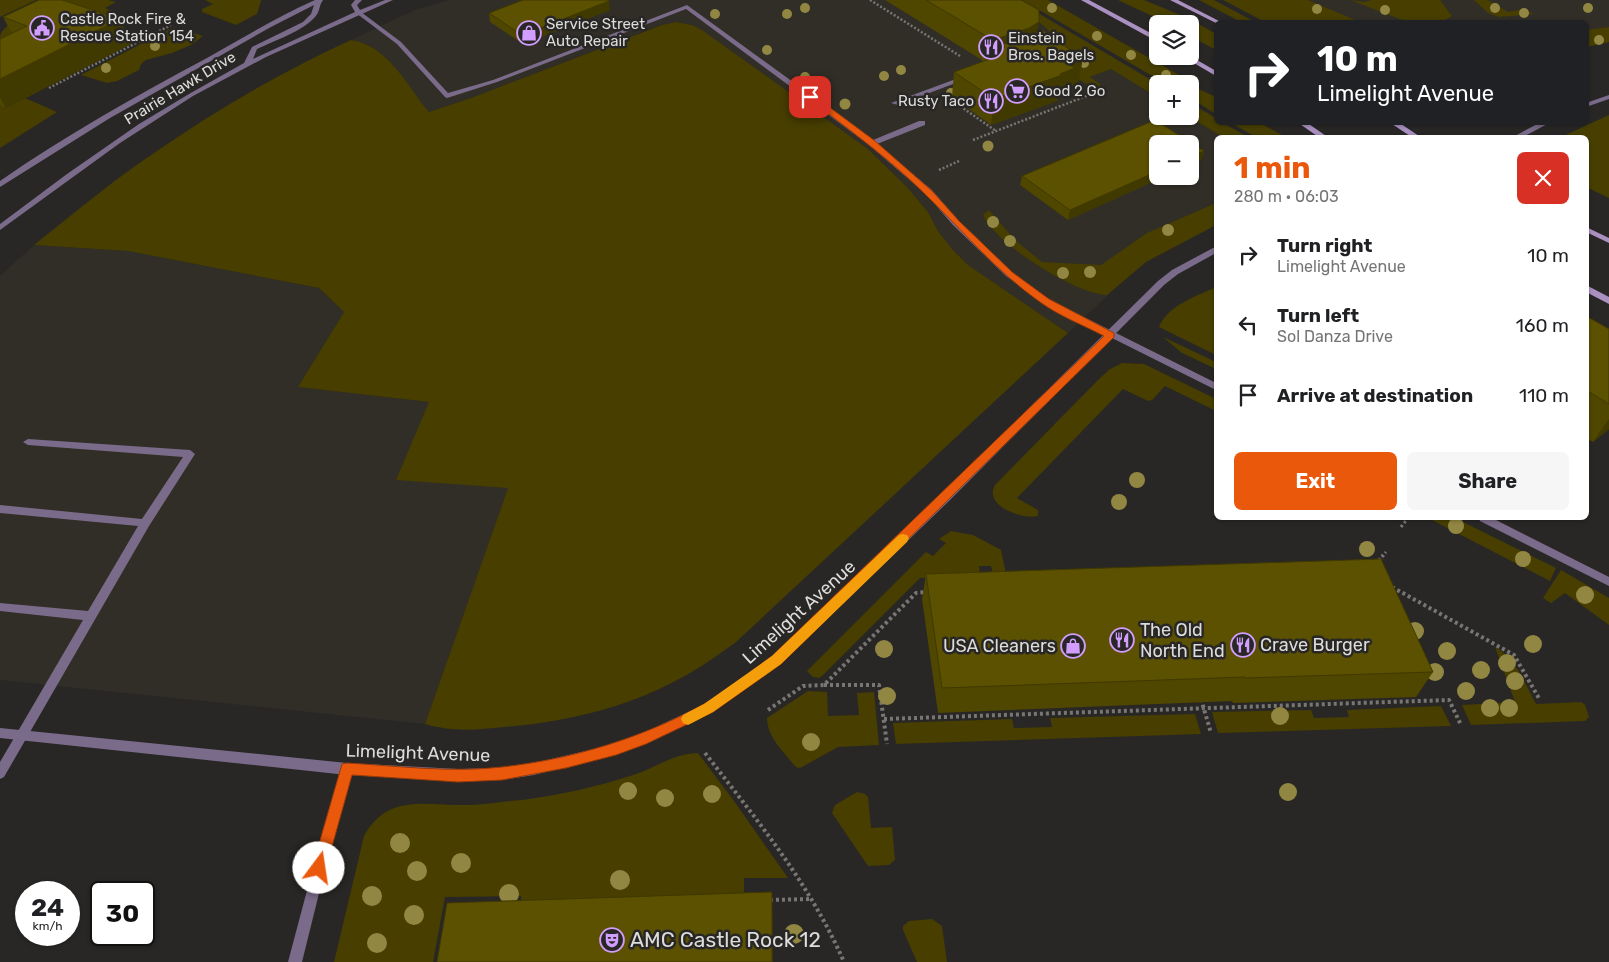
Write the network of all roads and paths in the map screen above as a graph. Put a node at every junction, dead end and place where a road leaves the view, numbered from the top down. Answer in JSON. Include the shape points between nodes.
{"nodes":[{"id":1,"x":317,"y":0,"type":"edge"},
{"id":2,"x":359,"y":0,"type":"edge"},
{"id":3,"x":390,"y":0,"type":"edge"},
{"id":4,"x":870,"y":0,"type":"edge"},
{"id":5,"x":1084,"y":0,"type":"edge"},
{"id":6,"x":1173,"y":0,"type":"edge"},
{"id":7,"x":359,"y":13,"type":"junction"},
{"id":8,"x":1214,"y":20,"type":"edge"},
{"id":9,"x":172,"y":25,"type":"dead end"},
{"id":10,"x":1149,"y":35,"type":"edge"},
{"id":11,"x":963,"y":58,"type":"dead end"},
{"id":12,"x":247,"y":64,"type":"junction"},
{"id":13,"x":1199,"y":64,"type":"edge"},
{"id":14,"x":1214,"y":73,"type":"edge"},
{"id":15,"x":970,"y":76,"type":"edge"},
{"id":16,"x":49,"y":88,"type":"dead end"},
{"id":17,"x":1107,"y":88,"type":"dead end"},
{"id":18,"x":1609,"y":97,"type":"edge"},
{"id":19,"x":950,"y":99,"type":"dead end"},
{"id":20,"x":895,"y":103,"type":"dead end"},
{"id":21,"x":1589,"y":104,"type":"edge"},
{"id":22,"x":922,"y":123,"type":"dead end"},
{"id":23,"x":1305,"y":125,"type":"edge"},
{"id":24,"x":1397,"y":125,"type":"edge"},
{"id":25,"x":1542,"y":125,"type":"edge"},
{"id":26,"x":996,"y":131,"type":"junction"},
{"id":27,"x":1321,"y":135,"type":"edge"},
{"id":28,"x":1414,"y":135,"type":"edge"},
{"id":29,"x":1520,"y":135,"type":"edge"},
{"id":30,"x":973,"y":140,"type":"dead end"},
{"id":31,"x":872,"y":143,"type":"junction"},
{"id":32,"x":959,"y":161,"type":"dead end"},
{"id":33,"x":936,"y":174,"type":"dead end"},
{"id":34,"x":0,"y":186,"type":"edge"},
{"id":35,"x":0,"y":228,"type":"edge"},
{"id":36,"x":1589,"y":232,"type":"edge"},
{"id":37,"x":1609,"y":242,"type":"edge"},
{"id":38,"x":1214,"y":251,"type":"edge"},
{"id":39,"x":1589,"y":290,"type":"edge"},
{"id":40,"x":1609,"y":301,"type":"edge"},
{"id":41,"x":1110,"y":335,"type":"junction"},
{"id":42,"x":1214,"y":386,"type":"edge"},
{"id":43,"x":28,"y":442,"type":"dead end"},
{"id":44,"x":0,"y":509,"type":"edge"},
{"id":45,"x":1406,"y":520,"type":"edge"},
{"id":46,"x":1488,"y":520,"type":"edge"},
{"id":47,"x":145,"y":523,"type":"junction"},
{"id":48,"x":1401,"y":527,"type":"dead end"},
{"id":49,"x":1386,"y":552,"type":"dead end"},
{"id":50,"x":1375,"y":567,"type":"edge"},
{"id":51,"x":1609,"y":582,"type":"edge"},
{"id":52,"x":1387,"y":584,"type":"edge"},
{"id":53,"x":935,"y":592,"type":"edge"},
{"id":54,"x":0,"y":607,"type":"edge"},
{"id":55,"x":92,"y":616,"type":"junction"},
{"id":56,"x":824,"y":685,"type":"junction"},
{"id":57,"x":1198,"y":690,"type":"edge"},
{"id":58,"x":1540,"y":700,"type":"dead end"},
{"id":59,"x":1203,"y":708,"type":"junction"},
{"id":60,"x":768,"y":710,"type":"dead end"},
{"id":61,"x":884,"y":719,"type":"junction"},
{"id":62,"x":1461,"y":725,"type":"dead end"},
{"id":63,"x":0,"y":733,"type":"edge"},
{"id":64,"x":1211,"y":734,"type":"dead end"},
{"id":65,"x":22,"y":736,"type":"junction"},
{"id":66,"x":887,"y":744,"type":"dead end"},
{"id":67,"x":705,"y":753,"type":"dead end"},
{"id":68,"x":347,"y":769,"type":"junction"},
{"id":69,"x":0,"y":774,"type":"edge"},
{"id":70,"x":812,"y":899,"type":"junction"},
{"id":71,"x":763,"y":901,"type":"edge"},
{"id":72,"x":295,"y":962,"type":"edge"},
{"id":73,"x":844,"y":962,"type":"edge"}],
"edges":[{"from":1,"to":12,"type":"street","via":[[314,15],[254,48]]},
{"from":1,"to":34,"type":"street","name":"Prairie Hawk Drive","via":[[114,111],[42,155]]},
{"from":2,"to":7,"type":"street","via":[[354,5]]},
{"from":3,"to":7,"type":"street","name":"Prairie Hawk Drive"},
{"from":4,"to":11,"type":"path"},
{"from":5,"to":10,"type":"main road"},
{"from":6,"to":8,"type":"main road"},
{"from":7,"to":12,"type":"street","name":"Prairie Hawk Drive"},
{"from":7,"to":31,"type":"street","via":[[399,43],[447,96],[495,81],[687,7]]},
{"from":9,"to":16,"type":"path"},
{"from":12,"to":35,"type":"street","name":"Prairie Hawk Drive","via":[[146,122]]},
{"from":13,"to":14,"type":"main road"},
{"from":15,"to":20,"type":"street"},
{"from":17,"to":26,"type":"path"},
{"from":18,"to":21,"type":"street"},
{"from":19,"to":26,"type":"path"},
{"from":22,"to":31,"type":"street"},
{"from":23,"to":27,"type":"main road"},
{"from":24,"to":28,"type":"main road"},
{"from":25,"to":29,"type":"street"},
{"from":26,"to":30,"type":"path"},
{"from":31,"to":41,"type":"street","via":[[929,192],[1009,274],[1045,302]]},
{"from":32,"to":33,"type":"path","via":[[936,171]]},
{"from":36,"to":37,"type":"main road"},
{"from":38,"to":41,"type":"street","name":"Limelight Avenue","via":[[1174,272]]},
{"from":39,"to":40,"type":"main road"},
{"from":41,"to":42,"type":"street"},
{"from":41,"to":68,"type":"street","name":"Limelight Avenue","via":[[777,660],[709,708],[616,749],[534,769],[458,775]]},
{"from":43,"to":47,"type":"street","via":[[190,454]]},
{"from":44,"to":47,"type":"street"},
{"from":45,"to":48,"type":"path"},
{"from":46,"to":51,"type":"street"},
{"from":47,"to":55,"type":"street"},
{"from":49,"to":50,"type":"path"},
{"from":52,"to":58,"type":"path","via":[[1514,655]]},
{"from":53,"to":56,"type":"path","via":[[916,593]]},
{"from":54,"to":55,"type":"street"},
{"from":55,"to":65,"type":"street"},
{"from":56,"to":60,"type":"path","via":[[803,686]]},
{"from":56,"to":61,"type":"path","via":[[879,685]]},
{"from":57,"to":59,"type":"path"},
{"from":59,"to":61,"type":"path"},
{"from":59,"to":62,"type":"path","via":[[1449,700]]},
{"from":59,"to":64,"type":"path"},
{"from":61,"to":66,"type":"path"},
{"from":63,"to":65,"type":"street","name":"Limelight Avenue"},
{"from":65,"to":68,"type":"street","name":"Limelight Avenue"},
{"from":65,"to":69,"type":"street"},
{"from":67,"to":70,"type":"path","via":[[794,868]]},
{"from":68,"to":72,"type":"street"},
{"from":70,"to":71,"type":"path"},
{"from":70,"to":73,"type":"path"}]}
